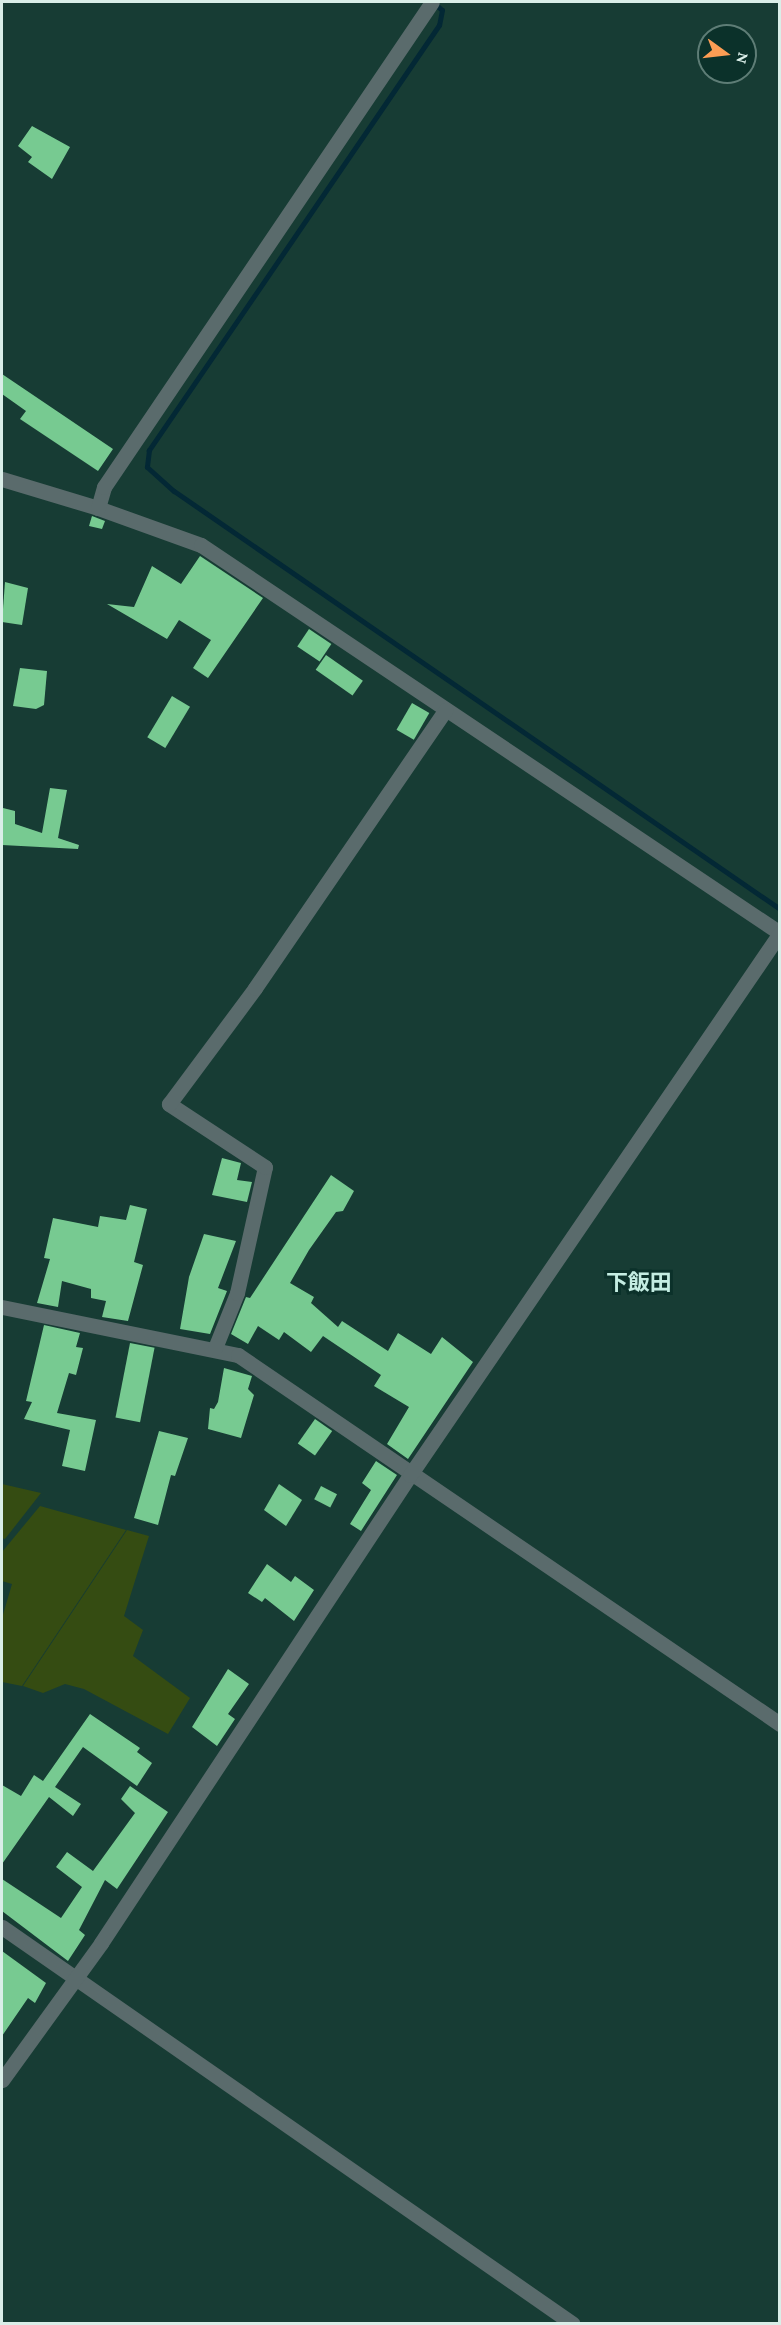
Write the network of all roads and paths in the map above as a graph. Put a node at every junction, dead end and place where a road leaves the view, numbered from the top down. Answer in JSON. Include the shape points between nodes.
{"nodes":[{"id":1,"x":428,"y":7,"type":"edge"},
{"id":2,"x":2,"y":479,"type":"edge"},
{"id":3,"x":98,"y":507,"type":"junction"},
{"id":4,"x":445,"y":710,"type":"junction"},
{"id":5,"x":780,"y":933,"type":"edge"},
{"id":6,"x":2,"y":1306,"type":"edge"},
{"id":7,"x":215,"y":1348,"type":"junction"},
{"id":8,"x":410,"y":1475,"type":"junction"},
{"id":9,"x":780,"y":1724,"type":"edge"},
{"id":10,"x":2,"y":1927,"type":"edge"},
{"id":11,"x":76,"y":1977,"type":"junction"},
{"id":12,"x":2,"y":2080,"type":"edge"},
{"id":13,"x":573,"y":2324,"type":"edge"}],
"edges":[{"from":1,"to":3,"type":"street","via":[[104,487]]},
{"from":2,"to":3,"type":"street"},
{"from":3,"to":4,"type":"street","via":[[201,545]]},
{"from":4,"to":5,"type":"street"},
{"from":4,"to":7,"type":"street","via":[[255,987],[169,1104],[265,1167],[237,1293]]},
{"from":5,"to":8,"type":"street"},
{"from":6,"to":7,"type":"street"},
{"from":7,"to":8,"type":"street","via":[[238,1355]]},
{"from":8,"to":9,"type":"street"},
{"from":8,"to":11,"type":"street"},
{"from":10,"to":11,"type":"street"},
{"from":11,"to":12,"type":"street"},
{"from":11,"to":13,"type":"street"}]}
